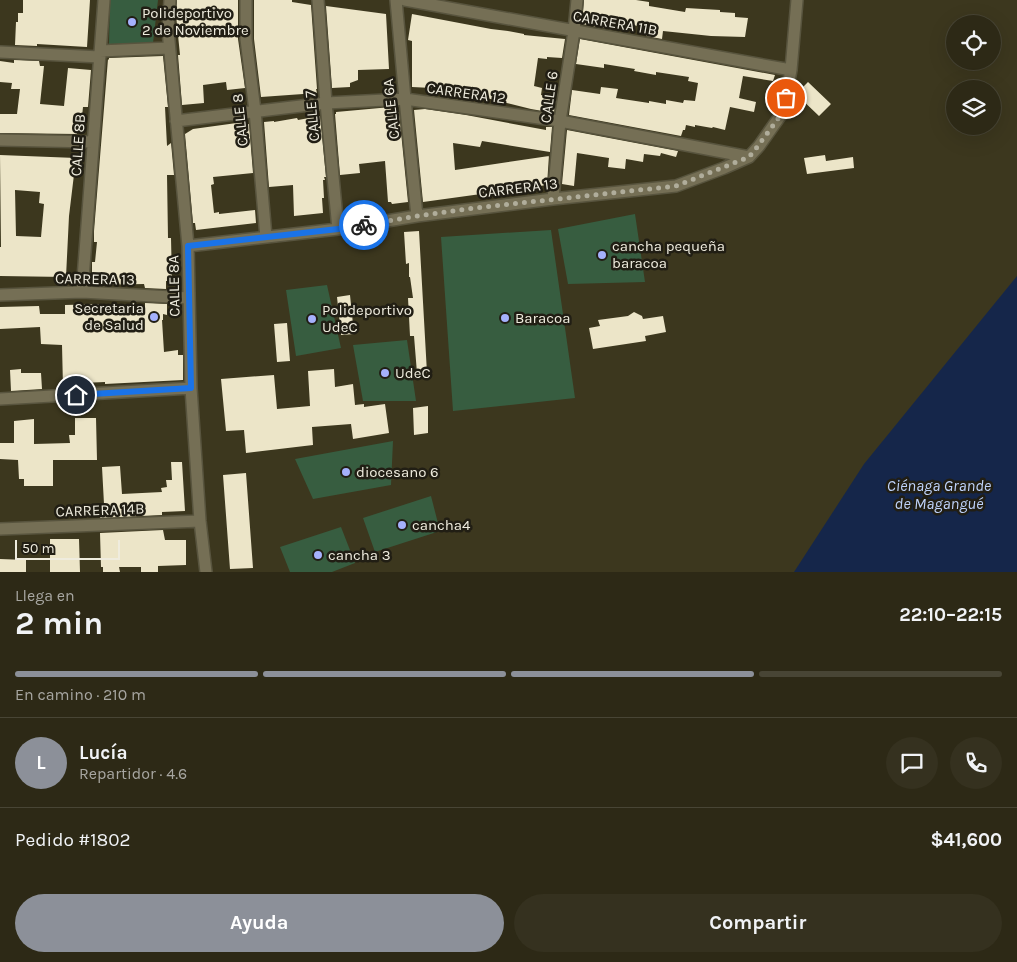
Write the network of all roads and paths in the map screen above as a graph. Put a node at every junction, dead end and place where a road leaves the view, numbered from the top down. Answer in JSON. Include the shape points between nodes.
{"nodes":[{"id":1,"x":104,"y":0,"type":"edge"},
{"id":2,"x":170,"y":0,"type":"edge"},
{"id":3,"x":246,"y":0,"type":"edge"},
{"id":4,"x":318,"y":0,"type":"edge"},
{"id":5,"x":396,"y":0,"type":"edge"},
{"id":6,"x":405,"y":0,"type":"edge"},
{"id":7,"x":577,"y":0,"type":"edge"},
{"id":8,"x":797,"y":0,"type":"edge"},
{"id":9,"x":431,"y":2,"type":"edge"},
{"id":10,"x":574,"y":31,"type":"junction"},
{"id":11,"x":169,"y":48,"type":"junction"},
{"id":12,"x":0,"y":52,"type":"edge"},
{"id":13,"x":100,"y":54,"type":"junction"},
{"id":14,"x":791,"y":70,"type":"junction"},
{"id":15,"x":405,"y":99,"type":"junction"},
{"id":16,"x":326,"y":103,"type":"junction"},
{"id":17,"x":255,"y":111,"type":"junction"},
{"id":18,"x":176,"y":121,"type":"junction"},
{"id":19,"x":560,"y":121,"type":"junction"},
{"id":20,"x":0,"y":140,"type":"edge"},
{"id":21,"x":93,"y":142,"type":"junction"},
{"id":22,"x":749,"y":157,"type":"junction"},
{"id":23,"x":553,"y":199,"type":"junction"},
{"id":24,"x":417,"y":216,"type":"junction"},
{"id":25,"x":338,"y":229,"type":"junction"},
{"id":26,"x":266,"y":237,"type":"junction"},
{"id":27,"x":188,"y":246,"type":"junction"},
{"id":28,"x":82,"y":292,"type":"junction"},
{"id":29,"x":0,"y":295,"type":"edge"},
{"id":30,"x":189,"y":298,"type":"junction"},
{"id":31,"x":191,"y":388,"type":"junction"},
{"id":32,"x":0,"y":399,"type":"edge"},
{"id":33,"x":200,"y":521,"type":"junction"},
{"id":34,"x":0,"y":529,"type":"edge"},
{"id":35,"x":206,"y":572,"type":"edge"}],
"edges":[{"from":1,"to":13,"type":"street","name":"CALLE 8B"},
{"from":2,"to":11,"type":"street","name":"CALLE 8A"},
{"from":3,"to":17,"type":"street","name":"CALLE 8","via":[[246,39]]},
{"from":4,"to":16,"type":"street","name":"CALLE 7"},
{"from":5,"to":15,"type":"street","name":"CALLE 6A"},
{"from":6,"to":9,"type":"street","name":"CARRERA 11B"},
{"from":7,"to":10,"type":"street","name":"CALLE 6"},
{"from":8,"to":14,"type":"street"},
{"from":9,"to":10,"type":"street","name":"CARRERA 11B"},
{"from":10,"to":14,"type":"street","name":"CARRERA 11B"},
{"from":10,"to":19,"type":"street","name":"CALLE 6"},
{"from":11,"to":13,"type":"street"},
{"from":11,"to":18,"type":"street","name":"CALLE 8A"},
{"from":12,"to":13,"type":"street"},
{"from":13,"to":21,"type":"street","name":"CALLE 8B"},
{"from":14,"to":22,"type":"street","via":[[783,112]]},
{"from":15,"to":16,"type":"street","name":"CARRERA 12"},
{"from":15,"to":19,"type":"street","name":"CARRERA 12"},
{"from":15,"to":24,"type":"street","name":"CALLE 6A"},
{"from":16,"to":17,"type":"street","name":"CARRERA 12"},
{"from":16,"to":25,"type":"street","name":"CALLE 7"},
{"from":17,"to":18,"type":"street","name":"CARRERA 12"},
{"from":17,"to":26,"type":"street","name":"CALLE 8"},
{"from":18,"to":27,"type":"street","name":"CALLE 8A"},
{"from":19,"to":22,"type":"street","name":"CARRERA 12"},
{"from":19,"to":23,"type":"street","name":"CALLE 6"},
{"from":20,"to":21,"type":"street"},
{"from":21,"to":28,"type":"street","name":"CALLE 8B"},
{"from":22,"to":23,"type":"street","name":"CARRERA 13","via":[[676,186]]},
{"from":23,"to":24,"type":"street","name":"CARRERA 13"},
{"from":24,"to":25,"type":"street","name":"CARRERA 13"},
{"from":25,"to":26,"type":"street","name":"CARRERA 13"},
{"from":26,"to":27,"type":"street","name":"CARRERA 13"},
{"from":27,"to":30,"type":"street","name":"CALLE 8A"},
{"from":28,"to":29,"type":"street","name":"CARRERA 13"},
{"from":28,"to":30,"type":"street","name":"CARRERA 13"},
{"from":30,"to":31,"type":"street","name":"CALLE 8A"},
{"from":31,"to":32,"type":"street"},
{"from":31,"to":33,"type":"street","name":"CALLE 8A"},
{"from":33,"to":34,"type":"street","name":"CARRERA 14B"},
{"from":33,"to":35,"type":"street","name":"CALLE 8A"}]}
